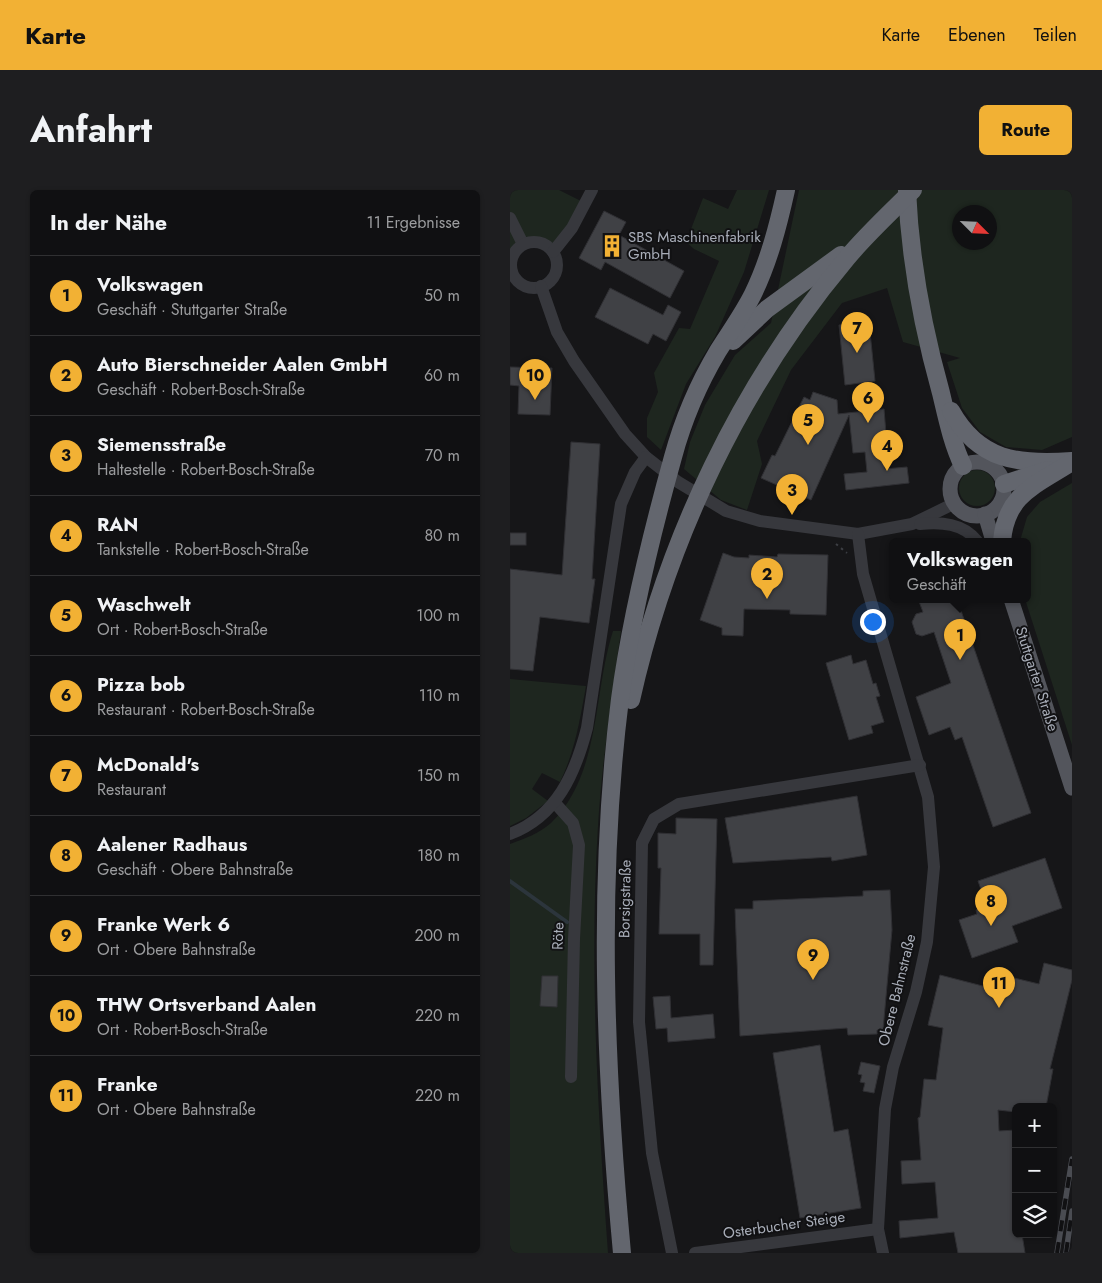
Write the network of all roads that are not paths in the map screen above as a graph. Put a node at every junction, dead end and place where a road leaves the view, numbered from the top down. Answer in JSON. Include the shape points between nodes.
{"nodes":[{"id":1,"x":592,"y":190,"type":"edge"},
{"id":2,"x":786,"y":190,"type":"edge"},
{"id":3,"x":907,"y":190,"type":"edge"},
{"id":4,"x":913,"y":190,"type":"edge"},
{"id":5,"x":510,"y":218,"type":"edge"},
{"id":6,"x":860,"y":242,"type":"junction"},
{"id":7,"x":524,"y":244,"type":"junction"},
{"id":8,"x":553,"y":252,"type":"junction"},
{"id":9,"x":511,"y":274,"type":"edge"},
{"id":10,"x":541,"y":286,"type":"junction"},
{"id":11,"x":705,"y":376,"type":"junction"},
{"id":12,"x":938,"y":382,"type":"junction"},
{"id":13,"x":646,"y":457,"type":"junction"},
{"id":14,"x":1072,"y":462,"type":"edge"},
{"id":15,"x":963,"y":466,"type":"junction"},
{"id":16,"x":1004,"y":484,"type":"junction"},
{"id":17,"x":954,"y":503,"type":"junction"},
{"id":18,"x":985,"y":514,"type":"junction"},
{"id":19,"x":912,"y":524,"type":"junction"},
{"id":20,"x":858,"y":534,"type":"junction"},
{"id":21,"x":974,"y":538,"type":"edge"},
{"id":22,"x":992,"y":538,"type":"edge"},
{"id":23,"x":1002,"y":538,"type":"edge"},
{"id":24,"x":1012,"y":603,"type":"edge"},
{"id":25,"x":920,"y":765,"type":"junction"},
{"id":26,"x":612,"y":788,"type":"junction"},
{"id":27,"x":1072,"y":788,"type":"edge"},
{"id":28,"x":555,"y":803,"type":"junction"},
{"id":29,"x":510,"y":834,"type":"edge"},
{"id":30,"x":571,"y":1077,"type":"dead end"},
{"id":31,"x":878,"y":1229,"type":"junction"},
{"id":32,"x":621,"y":1246,"type":"edge"},
{"id":33,"x":739,"y":1250,"type":"edge"},
{"id":34,"x":672,"y":1253,"type":"edge"},
{"id":35,"x":696,"y":1253,"type":"edge"},
{"id":36,"x":883,"y":1253,"type":"edge"}],
"edges":[{"from":1,"to":8,"type":"street","via":[[572,228]]},
{"from":2,"to":11,"type":"highway","via":[[773,243],[760,277]]},
{"from":3,"to":12,"type":"highway","via":[[912,263]]},
{"from":4,"to":6,"type":"highway"},
{"from":5,"to":7,"type":"street"},
{"from":6,"to":11,"type":"highway","via":[[767,309],[725,350]]},
{"from":6,"to":26,"type":"highway","via":[[776,352],[729,432],[708,476],[646,640]]},
{"from":7,"to":8,"type":"street","via":[[540,243]]},
{"from":7,"to":9,"type":"street","via":[[513,256]]},
{"from":8,"to":10,"type":"street","via":[[555,272],[550,281]]},
{"from":9,"to":10,"type":"street","via":[[524,286]]},
{"from":10,"to":13,"type":"street","via":[[557,332],[574,361],[625,434]]},
{"from":11,"to":26,"type":"highway","via":[[688,412],[674,454],[630,636]]},
{"from":12,"to":14,"type":"highway","via":[[959,426],[974,442],[989,451],[1015,461]]},
{"from":12,"to":15,"type":"highway"},
{"from":13,"to":20,"type":"street","via":[[678,482],[726,511],[760,521]]},
{"from":13,"to":28,"type":"street","via":[[635,472],[621,504],[580,756]]},
{"from":14,"to":16,"type":"highway"},
{"from":14,"to":23,"type":"highway","via":[[1015,501],[1005,522]]},
{"from":15,"to":16,"type":"main road","via":[[976,462],[988,464],[998,472]]},
{"from":15,"to":17,"type":"main road","via":[[952,479]]},
{"from":16,"to":18,"type":"main road","via":[[1000,503]]},
{"from":17,"to":18,"type":"main road","via":[[968,514]]},
{"from":17,"to":19,"type":"street"},
{"from":18,"to":22,"type":"main road"},
{"from":19,"to":20,"type":"street"},
{"from":19,"to":21,"type":"street","via":[[953,525]]},
{"from":20,"to":25,"type":"street","name":"Obere Bahnstraße","via":[[863,574]]},
{"from":24,"to":27,"type":"main road","name":"Stuttgarter Straße"},
{"from":25,"to":31,"type":"street","name":"Obere Bahnstraße","via":[[932,830],[932,896],[927,942],[916,992],[893,1067],[885,1109]]},
{"from":25,"to":34,"type":"street","name":"Borsigstraße","via":[[679,804],[654,819],[642,843],[639,1022],[652,1153]]},
{"from":26,"to":32,"type":"highway","via":[[607,1022]]},
{"from":28,"to":29,"type":"street","via":[[538,818]]},
{"from":28,"to":30,"type":"street","name":"Röte","via":[[573,824],[580,845]]},
{"from":31,"to":33,"type":"street","name":"Osterbucher Steige"},
{"from":31,"to":36,"type":"street","name":"Obere Bahnstraße"},
{"from":33,"to":35,"type":"street","name":"Osterbucher Steige"}]}
